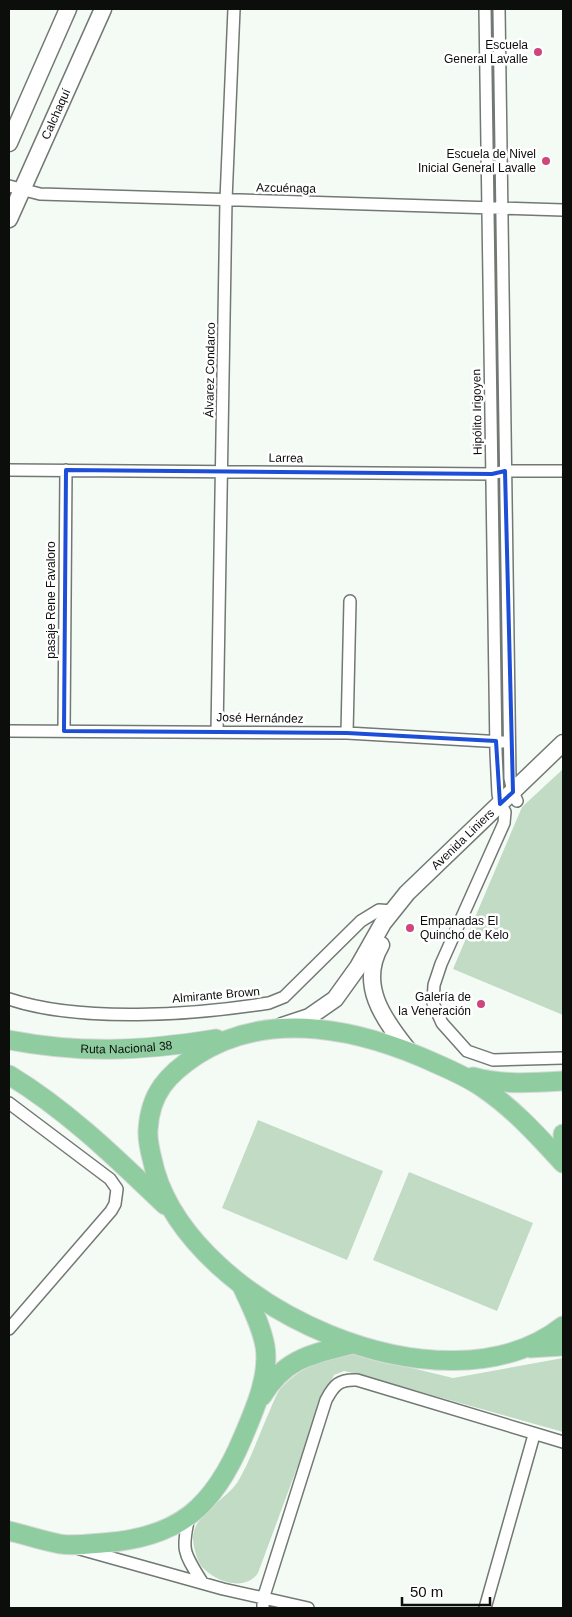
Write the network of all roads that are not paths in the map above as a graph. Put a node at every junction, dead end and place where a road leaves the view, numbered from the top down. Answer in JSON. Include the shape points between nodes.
{"nodes":[{"id":1,"x":68,"y":9,"type":"edge"},
{"id":2,"x":103,"y":9,"type":"edge"},
{"id":3,"x":234,"y":9,"type":"edge"},
{"id":4,"x":485,"y":9,"type":"edge"},
{"id":5,"x":499,"y":9,"type":"edge"},
{"id":6,"x":9,"y":143,"type":"edge"},
{"id":7,"x":16,"y":188,"type":"edge"},
{"id":8,"x":226,"y":200,"type":"junction"},
{"id":9,"x":487,"y":206,"type":"junction"},
{"id":10,"x":502,"y":207,"type":"junction"},
{"id":11,"x":563,"y":210,"type":"edge"},
{"id":12,"x":9,"y":219,"type":"edge"},
{"id":13,"x":9,"y":470,"type":"edge"},
{"id":14,"x":66,"y":470,"type":"junction"},
{"id":15,"x":222,"y":471,"type":"junction"},
{"id":16,"x":505,"y":471,"type":"junction"},
{"id":17,"x":563,"y":471,"type":"edge"},
{"id":18,"x":492,"y":474,"type":"junction"},
{"id":19,"x":350,"y":601,"type":"dead end"},
{"id":20,"x":9,"y":731,"type":"edge"},
{"id":21,"x":64,"y":731,"type":"junction"},
{"id":22,"x":218,"y":732,"type":"junction"},
{"id":23,"x":347,"y":733,"type":"junction"},
{"id":24,"x":496,"y":741,"type":"junction"},
{"id":25,"x":510,"y":742,"type":"junction"},
{"id":26,"x":563,"y":743,"type":"edge"},
{"id":27,"x":563,"y":757,"type":"edge"},
{"id":28,"x":515,"y":796,"type":"junction"},
{"id":29,"x":502,"y":808,"type":"junction"},
{"id":30,"x":393,"y":911,"type":"junction"},
{"id":31,"x":375,"y":946,"type":"junction"},
{"id":32,"x":9,"y":999,"type":"edge"},
{"id":33,"x":275,"y":1029,"type":"junction"},
{"id":34,"x":242,"y":1035,"type":"junction"},
{"id":35,"x":9,"y":1040,"type":"edge"},
{"id":36,"x":408,"y":1050,"type":"junction"},
{"id":37,"x":563,"y":1058,"type":"edge"},
{"id":38,"x":453,"y":1072,"type":"junction"},
{"id":39,"x":9,"y":1075,"type":"edge"},
{"id":40,"x":563,"y":1081,"type":"edge"},
{"id":41,"x":9,"y":1103,"type":"edge"},
{"id":42,"x":563,"y":1134,"type":"edge"},
{"id":43,"x":563,"y":1150,"type":"edge"},
{"id":44,"x":563,"y":1163,"type":"edge"},
{"id":45,"x":171,"y":1210,"type":"junction"},
{"id":46,"x":242,"y":1285,"type":"junction"},
{"id":47,"x":563,"y":1326,"type":"edge"},
{"id":48,"x":9,"y":1329,"type":"edge"},
{"id":49,"x":352,"y":1344,"type":"junction"},
{"id":50,"x":563,"y":1346,"type":"edge"},
{"id":51,"x":524,"y":1348,"type":"junction"},
{"id":52,"x":254,"y":1410,"type":"junction"},
{"id":53,"x":534,"y":1434,"type":"junction"},
{"id":54,"x":563,"y":1442,"type":"edge"},
{"id":55,"x":189,"y":1517,"type":"junction"},
{"id":56,"x":9,"y":1531,"type":"edge"},
{"id":57,"x":62,"y":1544,"type":"junction"},
{"id":58,"x":202,"y":1582,"type":"junction"},
{"id":59,"x":263,"y":1604,"type":"edge"},
{"id":60,"x":308,"y":1608,"type":"edge"},
{"id":61,"x":485,"y":1608,"type":"edge"}],
"edges":[{"from":1,"to":6,"type":"main road"},
{"from":2,"to":7,"type":"main road","name":"Calchaquí"},
{"from":3,"to":8,"type":"street","name":"Álvarez Condarco"},
{"from":4,"to":9,"type":"street","name":"Hipólito Irigoyen"},
{"from":5,"to":10,"type":"street"},
{"from":7,"to":8,"type":"street","name":"Azcuénaga","via":[[40,194]]},
{"from":7,"to":12,"type":"main road","name":"Calchaquí"},
{"from":8,"to":9,"type":"street","name":"Azcuénaga"},
{"from":8,"to":15,"type":"street","name":"Álvarez Condarco"},
{"from":9,"to":10,"type":"street","name":"Azcuénaga"},
{"from":9,"to":18,"type":"street","name":"Hipólito Irigoyen"},
{"from":10,"to":11,"type":"street","name":"Azcuénaga"},
{"from":10,"to":16,"type":"street"},
{"from":13,"to":14,"type":"street","name":"Larrea"},
{"from":14,"to":15,"type":"street","name":"Larrea"},
{"from":14,"to":21,"type":"street","name":"pasaje Rene Favaloro"},
{"from":15,"to":18,"type":"street","name":"Larrea"},
{"from":15,"to":22,"type":"street","name":"Álvarez Condarco"},
{"from":16,"to":17,"type":"street","name":"Larrea"},
{"from":16,"to":18,"type":"street","name":"Larrea"},
{"from":16,"to":25,"type":"street"},
{"from":18,"to":24,"type":"street","name":"Hipólito Irigoyen"},
{"from":19,"to":23,"type":"street"},
{"from":20,"to":21,"type":"street","name":"José Hernández"},
{"from":21,"to":22,"type":"street","name":"José Hernández"},
{"from":22,"to":23,"type":"street","name":"José Hernández"},
{"from":23,"to":24,"type":"street","name":"José Hernández"},
{"from":24,"to":25,"type":"street","name":"José Hernández"},
{"from":24,"to":29,"type":"street","name":"Hipólito Irigoyen"},
{"from":25,"to":28,"type":"street"},
{"from":26,"to":28,"type":"main road","name":"Avenida Liniers"},
{"from":27,"to":28,"type":"main road","name":"Avenida Liniers"},
{"from":28,"to":29,"type":"main road","name":"Avenida Liniers"},
{"from":29,"to":30,"type":"main road","name":"Avenida Liniers","via":[[407,894]]},
{"from":29,"to":31,"type":"main road","name":"Avenida Liniers"},
{"from":29,"to":37,"type":"street","name":"Hipólito Irigoyen","via":[[504,823],[441,964],[434,985],[433,1003],[442,1023],[467,1051],[493,1060]]},
{"from":30,"to":31,"type":"main road","name":"Avenida Liniers"},
{"from":30,"to":32,"type":"street","name":"Almirante Brown","via":[[379,910],[361,921],[284,997],[270,1003],[174,1013],[105,1013],[63,1012]]},
{"from":31,"to":33,"type":"main road","via":[[335,1000],[309,1017]]},
{"from":31,"to":36,"type":"main road","via":[[373,989],[384,1017]]},
{"from":33,"to":34,"type":"main road"},
{"from":33,"to":36,"type":"main road","via":[[310,1028],[340,1032]]},
{"from":34,"to":35,"type":"main road","name":"Ruta Nacional 38","via":[[172,1046],[105,1051],[45,1047]]},
{"from":34,"to":45,"type":"main road","via":[[198,1055],[171,1073],[158,1089],[148,1130],[150,1150]]},
{"from":36,"to":38,"type":"main road"},
{"from":38,"to":40,"type":"main road","via":[[500,1083]]},
{"from":38,"to":44,"type":"main road","via":[[481,1086],[509,1107]]},
{"from":39,"to":45,"type":"main road","via":[[82,1129]]},
{"from":41,"to":48,"type":"street","via":[[110,1180],[117,1189],[111,1212]]},
{"from":42,"to":43,"type":"main road"},
{"from":45,"to":46,"type":"main road","via":[[190,1236]]},
{"from":46,"to":49,"type":"main road","via":[[276,1309]]},
{"from":46,"to":52,"type":"main road","via":[[265,1348],[265,1367]]},
{"from":47,"to":51,"type":"main road"},
{"from":49,"to":51,"type":"main road","via":[[408,1357],[445,1359],[475,1359]]},
{"from":49,"to":52,"type":"main road","via":[[296,1360],[271,1381]]},
{"from":50,"to":51,"type":"main road"},
{"from":52,"to":55,"type":"main road","via":[[225,1477]]},
{"from":53,"to":54,"type":"street"},
{"from":53,"to":59,"type":"street","via":[[357,1380],[343,1380],[334,1386],[326,1400]]},
{"from":53,"to":61,"type":"street"},
{"from":55,"to":57,"type":"main road","via":[[160,1532],[124,1542]]},
{"from":55,"to":58,"type":"street","via":[[183,1541],[188,1559]]},
{"from":56,"to":57,"type":"main road"},
{"from":57,"to":58,"type":"street"},
{"from":58,"to":59,"type":"street"},
{"from":59,"to":60,"type":"street"}]}
